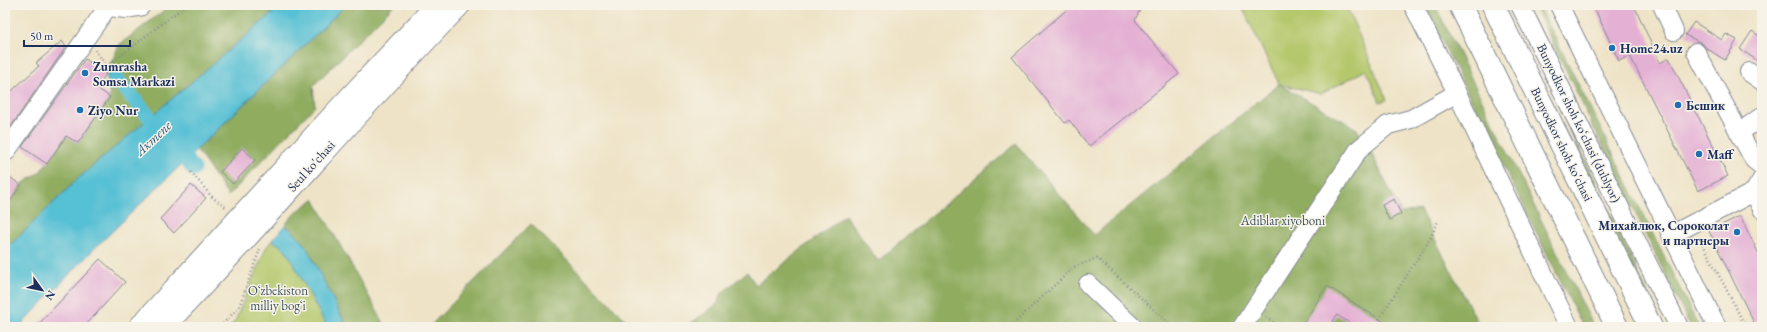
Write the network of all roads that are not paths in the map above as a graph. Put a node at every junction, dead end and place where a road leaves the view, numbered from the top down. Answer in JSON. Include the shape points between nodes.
{"nodes":[{"id":1,"x":109,"y":5,"type":"edge"},
{"id":2,"x":139,"y":5,"type":"edge"},
{"id":3,"x":436,"y":5,"type":"edge"},
{"id":4,"x":459,"y":5,"type":"edge"},
{"id":5,"x":1413,"y":5,"type":"edge"},
{"id":6,"x":1460,"y":5,"type":"edge"},
{"id":7,"x":1493,"y":5,"type":"edge"},
{"id":8,"x":1520,"y":5,"type":"edge"},
{"id":9,"x":1559,"y":5,"type":"edge"},
{"id":10,"x":1662,"y":5,"type":"edge"},
{"id":11,"x":1674,"y":31,"type":"dead end"},
{"id":12,"x":1696,"y":52,"type":"dead end"},
{"id":13,"x":1457,"y":92,"type":"junction"},
{"id":14,"x":1762,"y":116,"type":"edge"},
{"id":15,"x":1739,"y":133,"type":"junction"},
{"id":16,"x":5,"y":153,"type":"edge"},
{"id":17,"x":1762,"y":166,"type":"edge"},
{"id":18,"x":1758,"y":186,"type":"edge"},
{"id":19,"x":263,"y":206,"type":"junction"},
{"id":20,"x":1762,"y":209,"type":"edge"},
{"id":21,"x":241,"y":220,"type":"junction"},
{"id":22,"x":1671,"y":235,"type":"junction"},
{"id":23,"x":1088,"y":284,"type":"dead end"},
{"id":24,"x":140,"y":327,"type":"edge"},
{"id":25,"x":163,"y":327,"type":"edge"},
{"id":26,"x":1133,"y":327,"type":"edge"},
{"id":27,"x":1242,"y":327,"type":"edge"},
{"id":28,"x":1569,"y":327,"type":"edge"},
{"id":29,"x":1617,"y":327,"type":"edge"},
{"id":30,"x":1651,"y":327,"type":"edge"},
{"id":31,"x":1679,"y":327,"type":"edge"},
{"id":32,"x":1717,"y":327,"type":"edge"}],
"edges":[{"from":1,"to":2,"type":"main road"},
{"from":1,"to":16,"type":"street"},
{"from":3,"to":19,"type":"main road","name":"Seul ko'chasi"},
{"from":4,"to":19,"type":"main road","name":"Seul ko'chasi","via":[[351,120]]},
{"from":5,"to":13,"type":"street"},
{"from":6,"to":29,"type":"main road"},
{"from":7,"to":30,"type":"main road","name":"Bunyodkor shoh ko'chasi"},
{"from":8,"to":31,"type":"street","name":"Bunyodkor shoh koʻchasi (dublyor)"},
{"from":9,"to":22,"type":"street"},
{"from":10,"to":11,"type":"street"},
{"from":12,"to":15,"type":"street"},
{"from":13,"to":27,"type":"street","via":[[1411,119],[1388,125],[1359,149]]},
{"from":13,"to":28,"type":"street"},
{"from":14,"to":15,"type":"street"},
{"from":15,"to":17,"type":"street","via":[[1754,160]]},
{"from":18,"to":20,"type":"street"},
{"from":18,"to":22,"type":"street"},
{"from":19,"to":21,"type":"main road","name":"Seul ko'chasi"},
{"from":21,"to":24,"type":"main road","name":"Seul ko'chasi"},
{"from":21,"to":25,"type":"main road","name":"Seul ko'chasi"},
{"from":22,"to":32,"type":"street"},
{"from":23,"to":26,"type":"street"}]}
